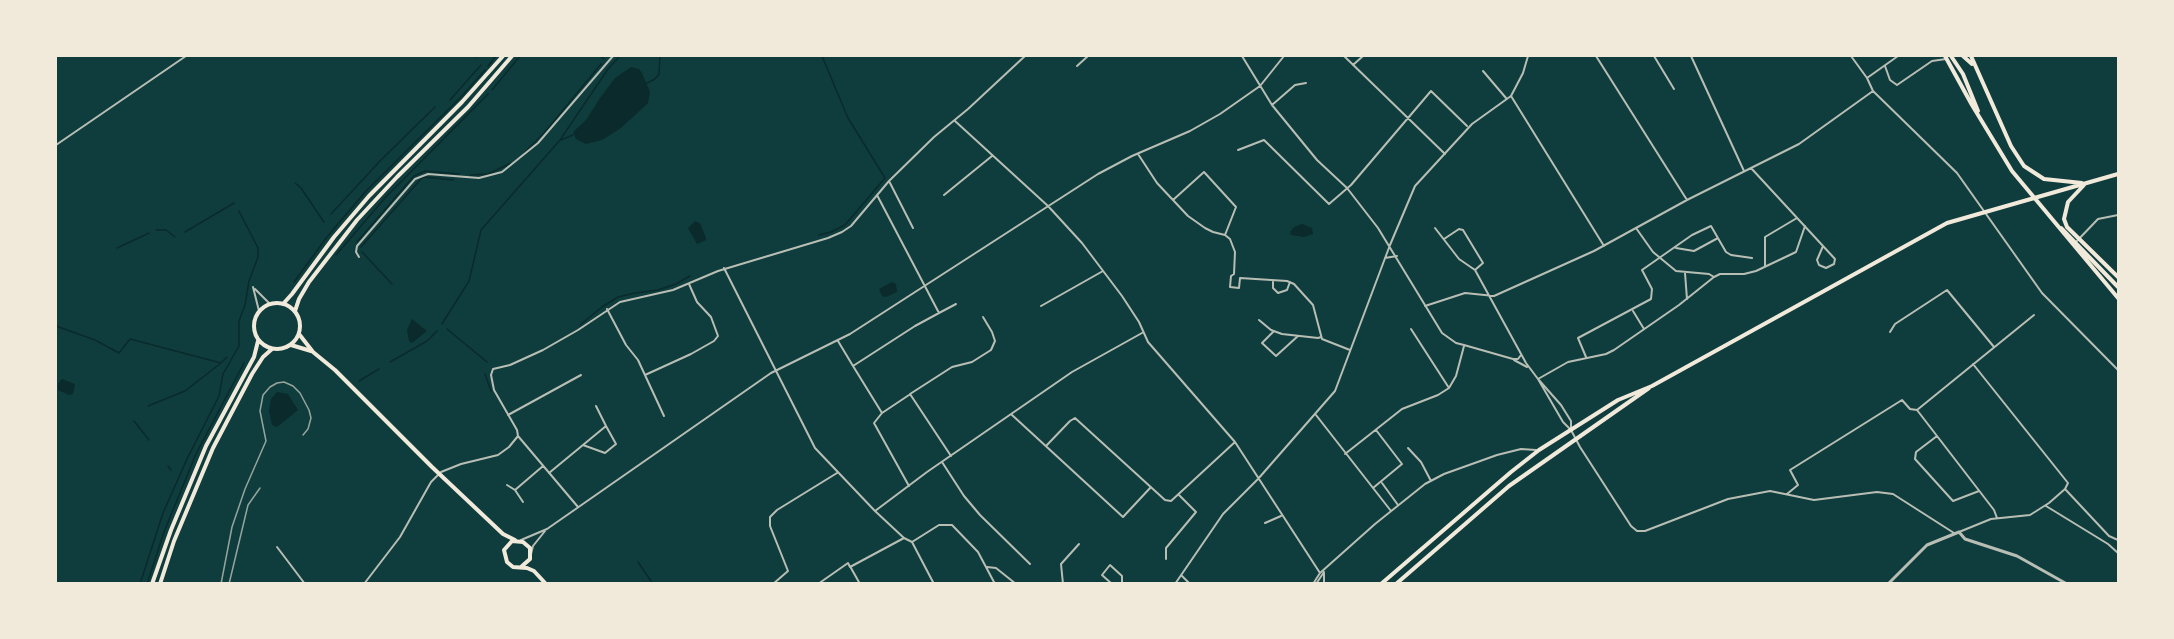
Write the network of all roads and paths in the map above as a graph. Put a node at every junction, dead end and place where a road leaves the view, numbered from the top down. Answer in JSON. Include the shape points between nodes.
{"nodes":[{"id":1,"x":186,"y":56,"type":"edge"},
{"id":2,"x":503,"y":56,"type":"edge"},
{"id":3,"x":512,"y":56,"type":"edge"},
{"id":4,"x":613,"y":56,"type":"edge"},
{"id":5,"x":1025,"y":56,"type":"edge"},
{"id":6,"x":1088,"y":56,"type":"edge"},
{"id":7,"x":1242,"y":56,"type":"edge"},
{"id":8,"x":1284,"y":56,"type":"edge"},
{"id":9,"x":1344,"y":56,"type":"edge"},
{"id":10,"x":1363,"y":56,"type":"edge"},
{"id":11,"x":1528,"y":56,"type":"edge"},
{"id":12,"x":1596,"y":56,"type":"edge"},
{"id":13,"x":1654,"y":56,"type":"edge"},
{"id":14,"x":1691,"y":56,"type":"edge"},
{"id":15,"x":1851,"y":56,"type":"edge"},
{"id":16,"x":1898,"y":56,"type":"edge"},
{"id":17,"x":1959,"y":56,"type":"edge"},
{"id":18,"x":1963,"y":56,"type":"edge"},
{"id":19,"x":1971,"y":56,"type":"edge"},
{"id":20,"x":1949,"y":57,"type":"edge"},
{"id":21,"x":1353,"y":65,"type":"junction"},
{"id":22,"x":1077,"y":66,"type":"dead end"},
{"id":23,"x":1885,"y":66,"type":"junction"},
{"id":24,"x":1483,"y":71,"type":"dead end"},
{"id":25,"x":1868,"y":78,"type":"junction"},
{"id":26,"x":1981,"y":80,"type":"junction"},
{"id":27,"x":1306,"y":83,"type":"dead end"},
{"id":28,"x":1260,"y":86,"type":"junction"},
{"id":29,"x":1674,"y":89,"type":"dead end"},
{"id":30,"x":1873,"y":91,"type":"junction"},
{"id":31,"x":1510,"y":96,"type":"junction"},
{"id":32,"x":1506,"y":98,"type":"junction"},
{"id":33,"x":1272,"y":105,"type":"junction"},
{"id":34,"x":1407,"y":117,"type":"junction"},
{"id":35,"x":954,"y":121,"type":"junction"},
{"id":36,"x":1468,"y":127,"type":"junction"},
{"id":37,"x":56,"y":145,"type":"edge"},
{"id":38,"x":1238,"y":150,"type":"dead end"},
{"id":39,"x":1138,"y":154,"type":"junction"},
{"id":40,"x":1445,"y":154,"type":"junction"},
{"id":41,"x":992,"y":156,"type":"junction"},
{"id":42,"x":1751,"y":168,"type":"junction"},
{"id":43,"x":1744,"y":171,"type":"junction"},
{"id":44,"x":2118,"y":174,"type":"edge"},
{"id":45,"x":889,"y":181,"type":"junction"},
{"id":46,"x":2086,"y":184,"type":"junction"},
{"id":47,"x":1347,"y":188,"type":"junction"},
{"id":48,"x":877,"y":195,"type":"junction"},
{"id":49,"x":944,"y":195,"type":"dead end"},
{"id":50,"x":1687,"y":200,"type":"junction"},
{"id":51,"x":1172,"y":201,"type":"junction"},
{"id":52,"x":1048,"y":206,"type":"junction"},
{"id":53,"x":2118,"y":215,"type":"edge"},
{"id":54,"x":1797,"y":218,"type":"junction"},
{"id":55,"x":1805,"y":226,"type":"junction"},
{"id":56,"x":914,"y":228,"type":"dead end"},
{"id":57,"x":1435,"y":228,"type":"dead end"},
{"id":58,"x":1636,"y":228,"type":"junction"},
{"id":59,"x":1225,"y":235,"type":"junction"},
{"id":60,"x":1718,"y":238,"type":"junction"},
{"id":61,"x":1444,"y":239,"type":"junction"},
{"id":62,"x":2074,"y":244,"type":"junction"},
{"id":63,"x":1390,"y":245,"type":"junction"},
{"id":64,"x":1604,"y":246,"type":"junction"},
{"id":65,"x":1823,"y":246,"type":"junction"},
{"id":66,"x":1674,"y":248,"type":"junction"},
{"id":67,"x":1396,"y":256,"type":"junction"},
{"id":68,"x":359,"y":257,"type":"dead end"},
{"id":69,"x":1659,"y":257,"type":"junction"},
{"id":70,"x":1385,"y":258,"type":"junction"},
{"id":71,"x":1752,"y":258,"type":"dead end"},
{"id":72,"x":1766,"y":266,"type":"junction"},
{"id":73,"x":724,"y":268,"type":"junction"},
{"id":74,"x":1475,"y":270,"type":"junction"},
{"id":75,"x":1103,"y":272,"type":"junction"},
{"id":76,"x":1685,"y":273,"type":"junction"},
{"id":77,"x":1234,"y":274,"type":"junction"},
{"id":78,"x":1714,"y":277,"type":"junction"},
{"id":79,"x":2118,"y":277,"type":"edge"},
{"id":80,"x":1240,"y":278,"type":"junction"},
{"id":81,"x":1273,"y":280,"type":"junction"},
{"id":82,"x":1290,"y":282,"type":"junction"},
{"id":83,"x":689,"y":284,"type":"junction"},
{"id":84,"x":925,"y":285,"type":"junction"},
{"id":85,"x":2118,"y":287,"type":"edge"},
{"id":86,"x":1491,"y":296,"type":"junction"},
{"id":87,"x":2118,"y":298,"type":"edge"},
{"id":88,"x":1687,"y":299,"type":"junction"},
{"id":89,"x":270,"y":304,"type":"junction"},
{"id":90,"x":283,"y":304,"type":"junction"},
{"id":91,"x":956,"y":304,"type":"dead end"},
{"id":92,"x":1041,"y":306,"type":"dead end"},
{"id":93,"x":1425,"y":306,"type":"junction"},
{"id":94,"x":608,"y":309,"type":"junction"},
{"id":95,"x":1632,"y":310,"type":"junction"},
{"id":96,"x":259,"y":311,"type":"junction"},
{"id":97,"x":295,"y":311,"type":"junction"},
{"id":98,"x":939,"y":313,"type":"junction"},
{"id":99,"x":2034,"y":315,"type":"dead end"},
{"id":100,"x":983,"y":317,"type":"dead end"},
{"id":101,"x":1259,"y":320,"type":"dead end"},
{"id":102,"x":1410,"y":329,"type":"dead end"},
{"id":103,"x":1644,"y":329,"type":"junction"},
{"id":104,"x":1274,"y":331,"type":"junction"},
{"id":105,"x":1890,"y":332,"type":"dead end"},
{"id":106,"x":1142,"y":333,"type":"junction"},
{"id":107,"x":299,"y":334,"type":"junction"},
{"id":108,"x":1298,"y":336,"type":"junction"},
{"id":109,"x":1321,"y":337,"type":"junction"},
{"id":110,"x":258,"y":341,"type":"junction"},
{"id":111,"x":838,"y":341,"type":"junction"},
{"id":112,"x":291,"y":345,"type":"junction"},
{"id":113,"x":1464,"y":345,"type":"junction"},
{"id":114,"x":1994,"y":347,"type":"junction"},
{"id":115,"x":272,"y":349,"type":"junction"},
{"id":116,"x":1350,"y":350,"type":"junction"},
{"id":117,"x":313,"y":352,"type":"junction"},
{"id":118,"x":1107,"y":353,"type":"junction"},
{"id":119,"x":1521,"y":355,"type":"junction"},
{"id":120,"x":1110,"y":357,"type":"dead end"},
{"id":121,"x":1586,"y":357,"type":"junction"},
{"id":122,"x":1513,"y":359,"type":"junction"},
{"id":123,"x":1973,"y":364,"type":"junction"},
{"id":124,"x":853,"y":366,"type":"junction"},
{"id":125,"x":1529,"y":369,"type":"junction"},
{"id":126,"x":2118,"y":370,"type":"edge"},
{"id":127,"x":776,"y":371,"type":"junction"},
{"id":128,"x":581,"y":375,"type":"dead end"},
{"id":129,"x":645,"y":375,"type":"junction"},
{"id":130,"x":1538,"y":380,"type":"junction"},
{"id":131,"x":1652,"y":386,"type":"junction"},
{"id":132,"x":1449,"y":387,"type":"junction"},
{"id":133,"x":910,"y":394,"type":"junction"},
{"id":134,"x":596,"y":406,"type":"dead end"},
{"id":135,"x":1917,"y":410,"type":"junction"},
{"id":136,"x":882,"y":413,"type":"junction"},
{"id":137,"x":508,"y":414,"type":"junction"},
{"id":138,"x":1012,"y":415,"type":"junction"},
{"id":139,"x":1316,"y":415,"type":"junction"},
{"id":140,"x":664,"y":416,"type":"dead end"},
{"id":141,"x":606,"y":426,"type":"junction"},
{"id":142,"x":1376,"y":429,"type":"junction"},
{"id":143,"x":1571,"y":430,"type":"junction"},
{"id":144,"x":518,"y":436,"type":"junction"},
{"id":145,"x":1936,"y":436,"type":"junction"},
{"id":146,"x":1575,"y":440,"type":"junction"},
{"id":147,"x":1235,"y":442,"type":"junction"},
{"id":148,"x":583,"y":445,"type":"junction"},
{"id":149,"x":1046,"y":446,"type":"junction"},
{"id":150,"x":1408,"y":448,"type":"dead end"},
{"id":151,"x":1539,"y":450,"type":"junction"},
{"id":152,"x":1345,"y":454,"type":"junction"},
{"id":153,"x":951,"y":456,"type":"junction"},
{"id":154,"x":942,"y":462,"type":"junction"},
{"id":155,"x":543,"y":466,"type":"junction"},
{"id":156,"x":441,"y":473,"type":"junction"},
{"id":157,"x":549,"y":473,"type":"junction"},
{"id":158,"x":837,"y":473,"type":"junction"},
{"id":159,"x":1258,"y":480,"type":"junction"},
{"id":160,"x":1431,"y":481,"type":"junction"},
{"id":161,"x":1381,"y":482,"type":"junction"},
{"id":162,"x":507,"y":485,"type":"dead end"},
{"id":163,"x":909,"y":486,"type":"junction"},
{"id":164,"x":1151,"y":487,"type":"junction"},
{"id":165,"x":1373,"y":488,"type":"junction"},
{"id":166,"x":515,"y":489,"type":"junction"},
{"id":167,"x":2065,"y":489,"type":"junction"},
{"id":168,"x":1980,"y":491,"type":"junction"},
{"id":169,"x":1787,"y":494,"type":"junction"},
{"id":170,"x":1179,"y":495,"type":"junction"},
{"id":171,"x":523,"y":502,"type":"dead end"},
{"id":172,"x":1398,"y":505,"type":"junction"},
{"id":173,"x":2046,"y":506,"type":"junction"},
{"id":174,"x":578,"y":507,"type":"junction"},
{"id":175,"x":875,"y":511,"type":"junction"},
{"id":176,"x":1391,"y":511,"type":"junction"},
{"id":177,"x":1282,"y":515,"type":"junction"},
{"id":178,"x":1997,"y":518,"type":"junction"},
{"id":179,"x":1265,"y":523,"type":"dead end"},
{"id":180,"x":547,"y":529,"type":"junction"},
{"id":181,"x":1959,"y":532,"type":"junction"},
{"id":182,"x":1954,"y":533,"type":"junction"},
{"id":183,"x":503,"y":534,"type":"junction"},
{"id":184,"x":904,"y":538,"type":"junction"},
{"id":185,"x":515,"y":540,"type":"junction"},
{"id":186,"x":520,"y":540,"type":"junction"},
{"id":187,"x":2118,"y":540,"type":"edge"},
{"id":188,"x":912,"y":542,"type":"junction"},
{"id":189,"x":1079,"y":544,"type":"dead end"},
{"id":190,"x":507,"y":546,"type":"junction"},
{"id":191,"x":277,"y":547,"type":"dead end"},
{"id":192,"x":2118,"y":553,"type":"edge"},
{"id":193,"x":530,"y":556,"type":"junction"},
{"id":194,"x":1166,"y":559,"type":"dead end"},
{"id":195,"x":1030,"y":564,"type":"dead end"},
{"id":196,"x":521,"y":567,"type":"junction"},
{"id":197,"x":850,"y":567,"type":"junction"},
{"id":198,"x":987,"y":567,"type":"junction"},
{"id":199,"x":1325,"y":570,"type":"junction"},
{"id":200,"x":534,"y":571,"type":"junction"},
{"id":201,"x":1320,"y":573,"type":"junction"},
{"id":202,"x":1181,"y":575,"type":"junction"},
{"id":203,"x":152,"y":584,"type":"edge"},
{"id":204,"x":160,"y":584,"type":"edge"},
{"id":205,"x":305,"y":584,"type":"edge"},
{"id":206,"x":364,"y":584,"type":"edge"},
{"id":207,"x":546,"y":584,"type":"edge"},
{"id":208,"x":773,"y":584,"type":"edge"},
{"id":209,"x":818,"y":584,"type":"edge"},
{"id":210,"x":860,"y":584,"type":"edge"},
{"id":211,"x":934,"y":584,"type":"edge"},
{"id":212,"x":994,"y":584,"type":"edge"},
{"id":213,"x":1016,"y":584,"type":"edge"},
{"id":214,"x":1063,"y":584,"type":"edge"},
{"id":215,"x":1112,"y":584,"type":"edge"},
{"id":216,"x":1122,"y":584,"type":"edge"},
{"id":217,"x":1175,"y":584,"type":"edge"},
{"id":218,"x":1190,"y":584,"type":"edge"},
{"id":219,"x":1314,"y":584,"type":"edge"},
{"id":220,"x":1324,"y":584,"type":"edge"},
{"id":221,"x":1381,"y":584,"type":"edge"},
{"id":222,"x":1396,"y":584,"type":"edge"},
{"id":223,"x":1888,"y":584,"type":"edge"},
{"id":224,"x":2067,"y":584,"type":"edge"}],
"edges":[{"from":1,"to":37,"type":"street"},
{"from":2,"to":90,"type":"main road","via":[[363,202]]},
{"from":3,"to":97,"type":"main road","via":[[352,227],[309,282]]},
{"from":4,"to":68,"type":"street","via":[[538,143],[502,172],[479,178],[428,174],[415,179],[357,246]]},
{"from":5,"to":35,"type":"street"},
{"from":6,"to":22,"type":"street"},
{"from":7,"to":28,"type":"street"},
{"from":8,"to":28,"type":"street"},
{"from":9,"to":21,"type":"street"},
{"from":10,"to":21,"type":"street"},
{"from":11,"to":31,"type":"street"},
{"from":12,"to":50,"type":"street"},
{"from":13,"to":29,"type":"street"},
{"from":14,"to":43,"type":"street"},
{"from":15,"to":25,"type":"street"},
{"from":16,"to":23,"type":"street"},
{"from":17,"to":20,"type":"main road"},
{"from":18,"to":26,"type":"main road"},
{"from":19,"to":26,"type":"main road"},
{"from":20,"to":23,"type":"street","via":[[1932,61],[1897,85],[1890,80]]},
{"from":20,"to":62,"type":"main road","via":[[2012,171]]},
{"from":21,"to":34,"type":"street"},
{"from":23,"to":25,"type":"street"},
{"from":24,"to":32,"type":"street"},
{"from":25,"to":30,"type":"street"},
{"from":26,"to":46,"type":"main road","via":[[2024,166],[2044,179]]},
{"from":27,"to":33,"type":"street","via":[[1295,85]]},
{"from":28,"to":33,"type":"street"},
{"from":28,"to":39,"type":"street","via":[[1206,123]]},
{"from":30,"to":42,"type":"street","via":[[1799,144]]},
{"from":30,"to":126,"type":"street","via":[[1957,173],[2042,293]]},
{"from":31,"to":32,"type":"street"},
{"from":31,"to":64,"type":"street"},
{"from":32,"to":36,"type":"street"},
{"from":33,"to":47,"type":"street","via":[[1317,160]]},
{"from":34,"to":36,"type":"street","via":[[1431,91]]},
{"from":34,"to":40,"type":"street"},
{"from":34,"to":47,"type":"street"},
{"from":35,"to":41,"type":"street"},
{"from":35,"to":45,"type":"street"},
{"from":36,"to":40,"type":"street"},
{"from":38,"to":47,"type":"street","via":[[1264,140],[1329,204]]},
{"from":39,"to":51,"type":"street"},
{"from":39,"to":52,"type":"street"},
{"from":40,"to":63,"type":"street","via":[[1415,186]]},
{"from":41,"to":49,"type":"street"},
{"from":41,"to":52,"type":"street"},
{"from":42,"to":43,"type":"street"},
{"from":42,"to":54,"type":"street"},
{"from":43,"to":50,"type":"street"},
{"from":44,"to":46,"type":"main road"},
{"from":45,"to":48,"type":"street"},
{"from":45,"to":56,"type":"street"},
{"from":46,"to":79,"type":"main road","via":[[2068,202],[2064,219],[2067,227]]},
{"from":46,"to":131,"type":"main road","via":[[1971,215],[1934,230]]},
{"from":47,"to":63,"type":"street"},
{"from":48,"to":73,"type":"street","via":[[851,226],[834,236]]},
{"from":48,"to":84,"type":"street"},
{"from":50,"to":58,"type":"street"},
{"from":51,"to":59,"type":"street","via":[[1205,228]]},
{"from":51,"to":59,"type":"street","via":[[1204,172],[1236,207]]},
{"from":52,"to":75,"type":"street"},
{"from":52,"to":84,"type":"street"},
{"from":53,"to":62,"type":"street","via":[[2098,219]]},
{"from":54,"to":55,"type":"street"},
{"from":54,"to":72,"type":"street","via":[[1765,237]]},
{"from":55,"to":65,"type":"street"},
{"from":55,"to":72,"type":"street","via":[[1796,252]]},
{"from":57,"to":61,"type":"street"},
{"from":58,"to":64,"type":"street"},
{"from":58,"to":69,"type":"street"},
{"from":59,"to":77,"type":"street","via":[[1234,245]]},
{"from":60,"to":66,"type":"street","via":[[1694,250]]},
{"from":60,"to":66,"type":"street","via":[[1712,226]]},
{"from":60,"to":71,"type":"street","via":[[1731,255]]},
{"from":61,"to":74,"type":"street","via":[[1459,260]]},
{"from":61,"to":74,"type":"street","via":[[1463,230],[1483,263]]},
{"from":62,"to":85,"type":"main road"},
{"from":62,"to":87,"type":"main road"},
{"from":63,"to":67,"type":"street"},
{"from":63,"to":70,"type":"street"},
{"from":64,"to":86,"type":"street"},
{"from":65,"to":65,"type":"street","via":[[1817,260],[1829,268],[1835,259]]},
{"from":66,"to":69,"type":"street"},
{"from":67,"to":70,"type":"street"},
{"from":67,"to":93,"type":"street"},
{"from":69,"to":76,"type":"street","via":[[1676,271]]},
{"from":69,"to":95,"type":"street","via":[[1642,270],[1652,289],[1651,299]]},
{"from":70,"to":116,"type":"street"},
{"from":72,"to":78,"type":"street","via":[[1744,274]]},
{"from":73,"to":83,"type":"street"},
{"from":73,"to":127,"type":"street"},
{"from":74,"to":86,"type":"street"},
{"from":75,"to":92,"type":"street"},
{"from":75,"to":106,"type":"street","via":[[1139,322]]},
{"from":76,"to":78,"type":"street"},
{"from":76,"to":88,"type":"street"},
{"from":77,"to":80,"type":"street"},
{"from":77,"to":80,"type":"street","via":[[1230,287],[1239,288]]},
{"from":78,"to":88,"type":"street"},
{"from":80,"to":81,"type":"street"},
{"from":81,"to":82,"type":"street"},
{"from":81,"to":82,"type":"street","via":[[1278,293],[1287,290]]},
{"from":82,"to":109,"type":"street","via":[[1313,305]]},
{"from":83,"to":94,"type":"street"},
{"from":83,"to":129,"type":"street","via":[[697,302],[711,317],[718,336],[691,354]]},
{"from":84,"to":98,"type":"street"},
{"from":84,"to":111,"type":"street"},
{"from":86,"to":93,"type":"street","via":[[1465,293]]},
{"from":86,"to":119,"type":"street"},
{"from":88,"to":103,"type":"street"},
{"from":89,"to":90,"type":"main road"},
{"from":89,"to":96,"type":"main road"},
{"from":89,"to":96,"type":"street","via":[[253,287]]},
{"from":90,"to":97,"type":"main road"},
{"from":91,"to":98,"type":"street"},
{"from":93,"to":113,"type":"street","via":[[1442,333]]},
{"from":94,"to":129,"type":"street"},
{"from":94,"to":137,"type":"street","via":[[543,350],[493,369],[492,385]]},
{"from":95,"to":103,"type":"street"},
{"from":95,"to":121,"type":"street","via":[[1578,338]]},
{"from":96,"to":110,"type":"main road","via":[[253,327]]},
{"from":97,"to":107,"type":"main road"},
{"from":98,"to":124,"type":"street"},
{"from":99,"to":114,"type":"street"},
{"from":100,"to":133,"type":"street","via":[[993,332],[991,350],[972,362],[952,367]]},
{"from":101,"to":104,"type":"street"},
{"from":102,"to":132,"type":"street"},
{"from":103,"to":121,"type":"street","via":[[1606,354]]},
{"from":104,"to":108,"type":"street"},
{"from":104,"to":108,"type":"street","via":[[1262,343],[1276,356]]},
{"from":105,"to":114,"type":"street","via":[[1895,324],[1947,290]]},
{"from":106,"to":118,"type":"street"},
{"from":106,"to":147,"type":"street"},
{"from":107,"to":112,"type":"main road"},
{"from":107,"to":117,"type":"main road"},
{"from":108,"to":109,"type":"street"},
{"from":109,"to":116,"type":"street"},
{"from":110,"to":115,"type":"main road"},
{"from":110,"to":203,"type":"main road","via":[[255,354],[206,446]]},
{"from":111,"to":124,"type":"street"},
{"from":111,"to":127,"type":"street"},
{"from":112,"to":115,"type":"main road"},
{"from":112,"to":117,"type":"main road"},
{"from":113,"to":122,"type":"street"},
{"from":113,"to":132,"type":"street"},
{"from":114,"to":123,"type":"street"},
{"from":115,"to":204,"type":"main road","via":[[252,374],[213,448]]},
{"from":116,"to":139,"type":"street","via":[[1335,391]]},
{"from":117,"to":156,"type":"main road"},
{"from":118,"to":120,"type":"street"},
{"from":118,"to":138,"type":"street","via":[[1072,372]]},
{"from":119,"to":122,"type":"street"},
{"from":119,"to":125,"type":"street"},
{"from":121,"to":130,"type":"street","via":[[1568,362]]},
{"from":122,"to":125,"type":"street"},
{"from":123,"to":135,"type":"street"},
{"from":123,"to":167,"type":"street","via":[[2066,478]]},
{"from":124,"to":136,"type":"street"},
{"from":125,"to":130,"type":"street"},
{"from":127,"to":158,"type":"street","via":[[815,448]]},
{"from":127,"to":174,"type":"street"},
{"from":128,"to":137,"type":"street"},
{"from":129,"to":140,"type":"street"},
{"from":130,"to":143,"type":"street"},
{"from":130,"to":143,"type":"street","via":[[1561,405],[1571,421]]},
{"from":131,"to":143,"type":"main road","via":[[1618,400]]},
{"from":131,"to":146,"type":"main road"},
{"from":132,"to":142,"type":"street","via":[[1402,409]]},
{"from":133,"to":136,"type":"street"},
{"from":133,"to":153,"type":"street"},
{"from":134,"to":141,"type":"street"},
{"from":135,"to":145,"type":"street"},
{"from":135,"to":169,"type":"street","via":[[1910,409],[1902,400],[1790,470],[1798,486]]},
{"from":136,"to":163,"type":"street","via":[[875,427]]},
{"from":137,"to":144,"type":"street"},
{"from":138,"to":149,"type":"street"},
{"from":138,"to":153,"type":"street"},
{"from":139,"to":152,"type":"street"},
{"from":139,"to":159,"type":"street"},
{"from":141,"to":148,"type":"street"},
{"from":141,"to":148,"type":"street","via":[[616,444],[605,453]]},
{"from":142,"to":152,"type":"street"},
{"from":142,"to":161,"type":"street","via":[[1402,464]]},
{"from":143,"to":146,"type":"street"},
{"from":143,"to":151,"type":"main road"},
{"from":144,"to":155,"type":"street"},
{"from":144,"to":156,"type":"street","via":[[498,455]]},
{"from":145,"to":168,"type":"street"},
{"from":145,"to":168,"type":"street","via":[[1916,452],[1915,459],[1953,501]]},
{"from":146,"to":169,"type":"street","via":[[1636,531],[1739,496],[1770,491]]},
{"from":146,"to":222,"type":"main road","via":[[1497,495]]},
{"from":147,"to":159,"type":"street"},
{"from":147,"to":170,"type":"street"},
{"from":148,"to":157,"type":"street"},
{"from":149,"to":164,"type":"street","via":[[1075,418]]},
{"from":149,"to":164,"type":"street","via":[[1123,517]]},
{"from":150,"to":160,"type":"street"},
{"from":151,"to":160,"type":"street","via":[[1521,449],[1497,455]]},
{"from":151,"to":221,"type":"main road"},
{"from":152,"to":165,"type":"street"},
{"from":153,"to":154,"type":"street"},
{"from":154,"to":163,"type":"street"},
{"from":154,"to":195,"type":"street","via":[[980,515]]},
{"from":155,"to":157,"type":"street"},
{"from":155,"to":166,"type":"street"},
{"from":156,"to":183,"type":"main road"},
{"from":156,"to":206,"type":"street","via":[[431,482],[400,537]]},
{"from":157,"to":174,"type":"street"},
{"from":158,"to":175,"type":"street"},
{"from":158,"to":208,"type":"street","via":[[770,517],[788,571]]},
{"from":159,"to":177,"type":"street"},
{"from":159,"to":202,"type":"street","via":[[1223,514]]},
{"from":160,"to":172,"type":"street"},
{"from":161,"to":165,"type":"street"},
{"from":161,"to":172,"type":"street"},
{"from":162,"to":166,"type":"street"},
{"from":163,"to":175,"type":"street"},
{"from":164,"to":170,"type":"street","via":[[1165,500]]},
{"from":165,"to":176,"type":"street"},
{"from":166,"to":171,"type":"street"},
{"from":167,"to":173,"type":"street"},
{"from":167,"to":187,"type":"street","via":[[2109,536]]},
{"from":168,"to":178,"type":"street"},
{"from":169,"to":182,"type":"street","via":[[1814,500],[1877,492],[1893,494]]},
{"from":170,"to":194,"type":"street","via":[[1196,512],[1166,548]]},
{"from":172,"to":176,"type":"street"},
{"from":173,"to":178,"type":"street","via":[[2030,515]]},
{"from":173,"to":192,"type":"street"},
{"from":174,"to":180,"type":"street"},
{"from":175,"to":184,"type":"street"},
{"from":176,"to":199,"type":"street"},
{"from":177,"to":179,"type":"street"},
{"from":177,"to":201,"type":"street"},
{"from":178,"to":181,"type":"street"},
{"from":180,"to":186,"type":"street"},
{"from":180,"to":193,"type":"street"},
{"from":181,"to":182,"type":"street"},
{"from":181,"to":224,"type":"street","via":[[1963,538],[2017,556]]},
{"from":182,"to":223,"type":"street","via":[[1927,545]]},
{"from":183,"to":185,"type":"main road"},
{"from":183,"to":190,"type":"main road"},
{"from":184,"to":188,"type":"street"},
{"from":184,"to":197,"type":"street"},
{"from":185,"to":186,"type":"main road"},
{"from":185,"to":190,"type":"main road"},
{"from":186,"to":193,"type":"main road","via":[[528,545]]},
{"from":188,"to":198,"type":"street","via":[[939,525],[949,524],[957,528]]},
{"from":188,"to":211,"type":"street"},
{"from":189,"to":214,"type":"street","via":[[1060,564]]},
{"from":190,"to":196,"type":"main road","via":[[507,562]]},
{"from":191,"to":205,"type":"street"},
{"from":193,"to":196,"type":"main road"},
{"from":193,"to":200,"type":"main road"},
{"from":196,"to":200,"type":"main road"},
{"from":197,"to":209,"type":"street","via":[[848,563]]},
{"from":197,"to":210,"type":"street"},
{"from":198,"to":212,"type":"street"},
{"from":198,"to":213,"type":"street","via":[[996,568]]},
{"from":199,"to":201,"type":"street"},
{"from":199,"to":219,"type":"street"},
{"from":199,"to":220,"type":"street"},
{"from":200,"to":207,"type":"main road"},
{"from":201,"to":219,"type":"street"},
{"from":202,"to":217,"type":"street"},
{"from":202,"to":218,"type":"street"},
{"from":215,"to":216,"type":"street","via":[[1102,575],[1110,565],[1122,576]]}]}
